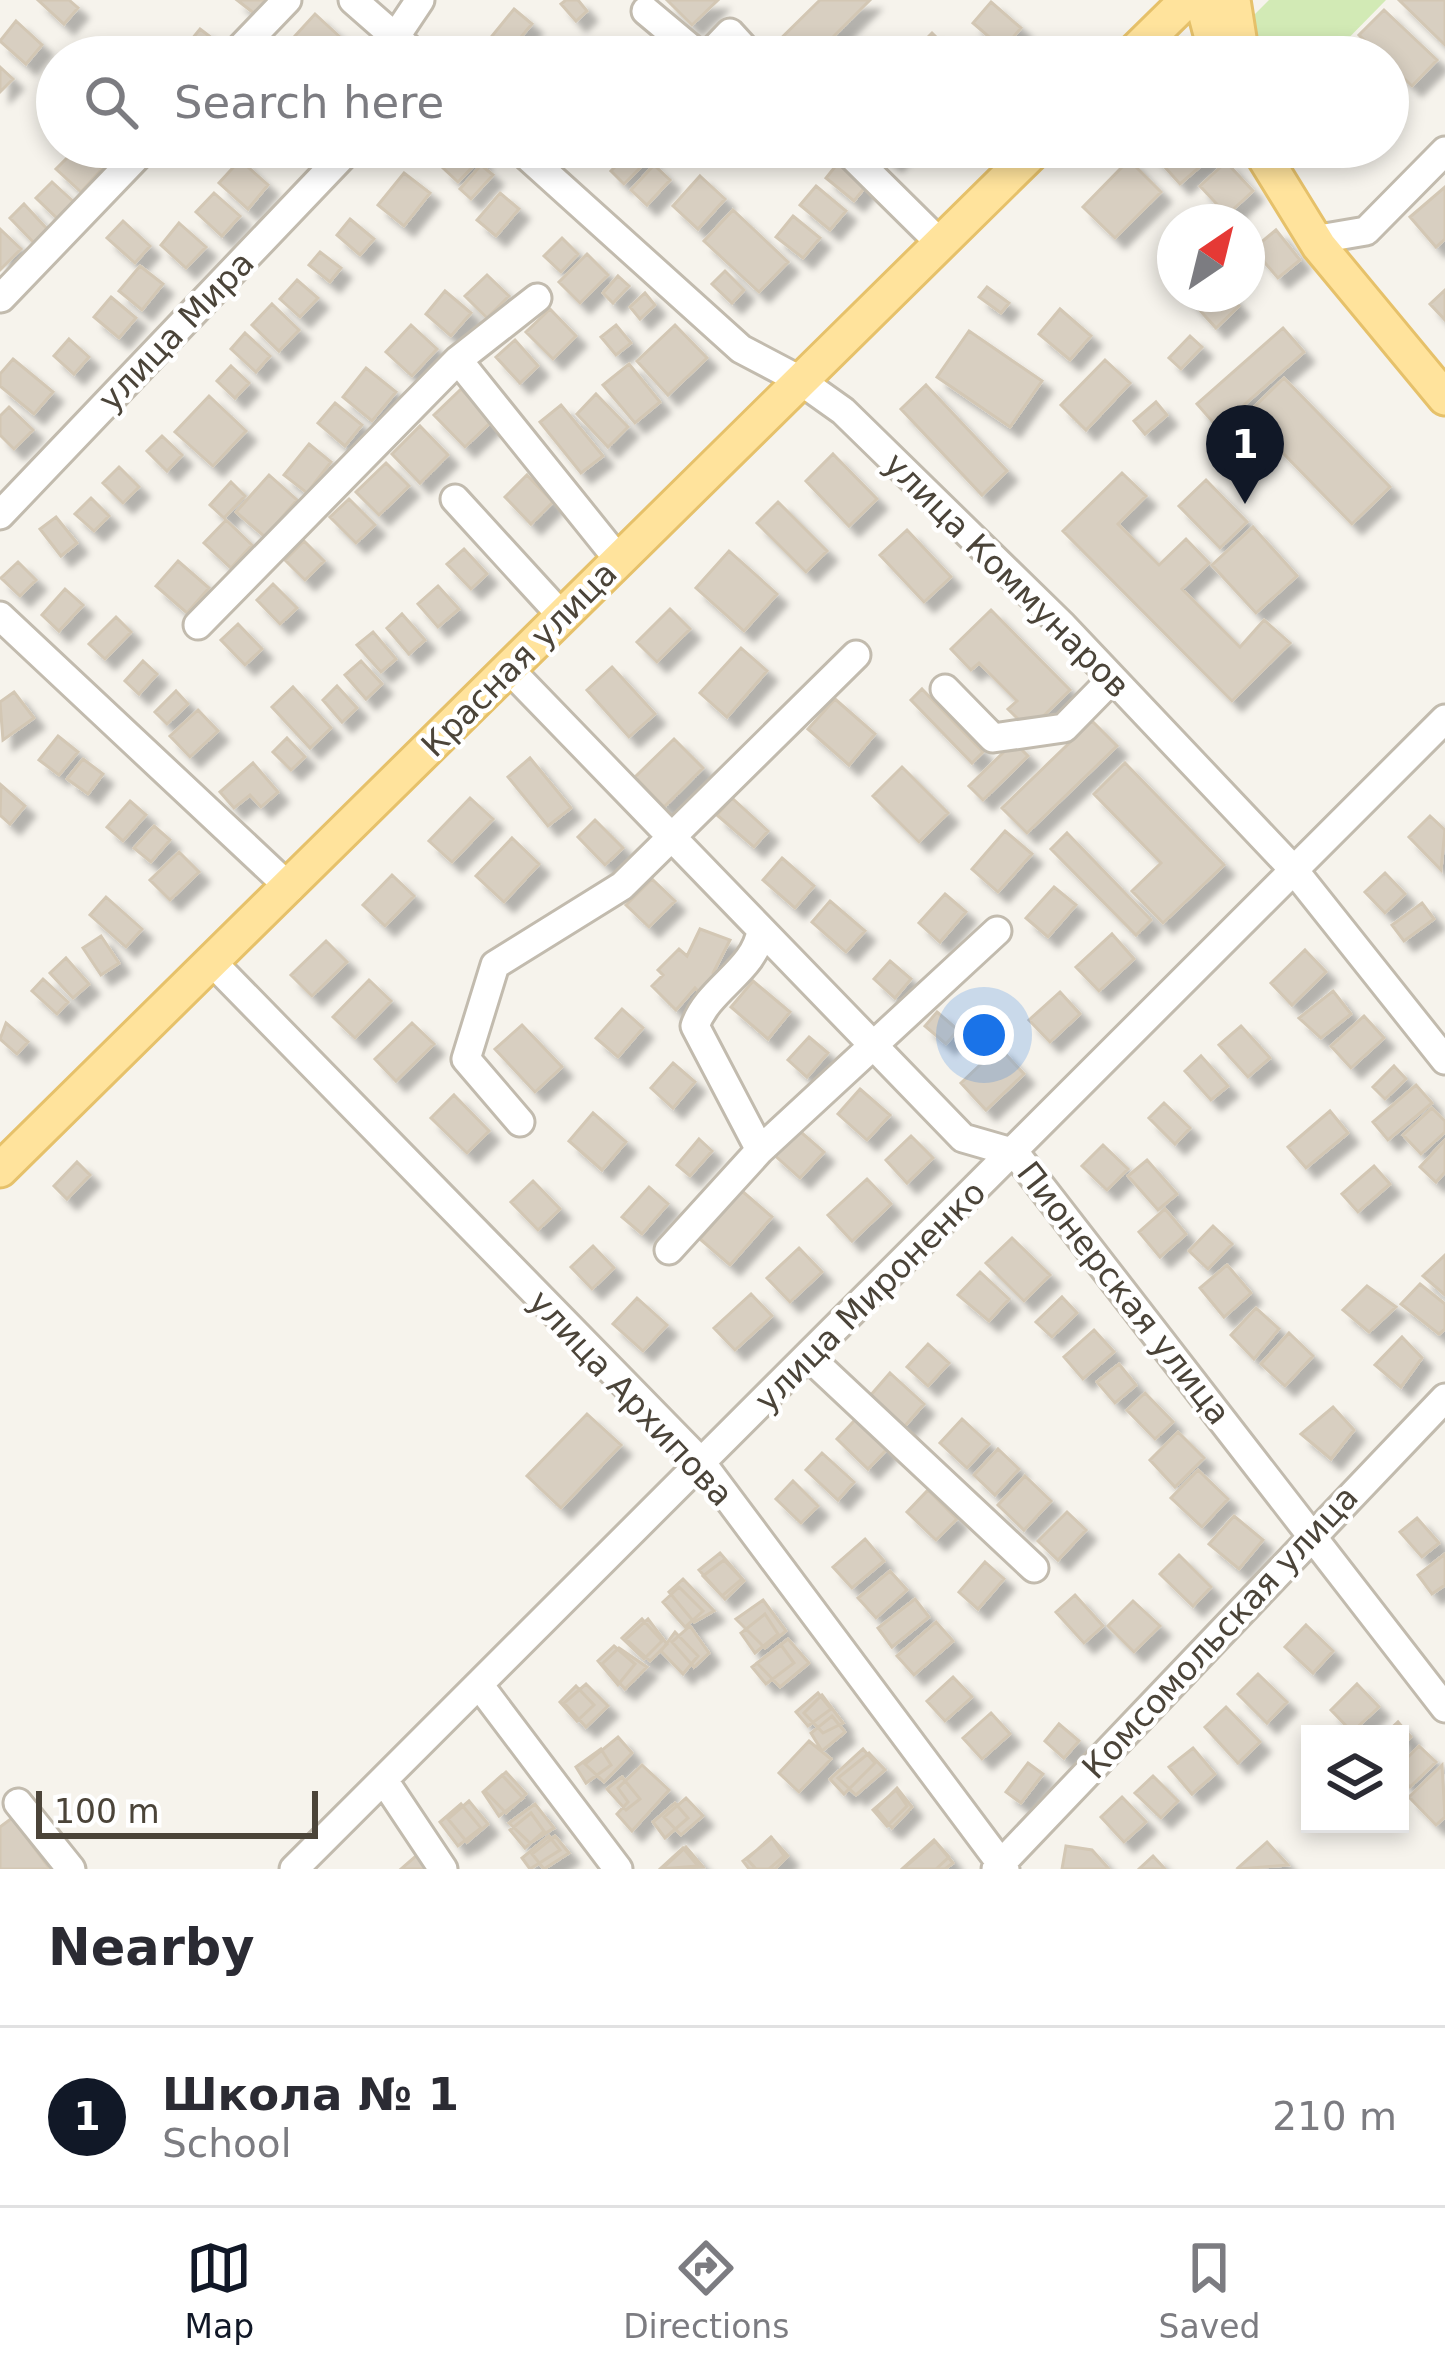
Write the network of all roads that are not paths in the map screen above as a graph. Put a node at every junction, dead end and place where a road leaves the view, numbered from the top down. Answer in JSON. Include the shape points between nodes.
{"nodes":[{"id":1,"x":287,"y":0,"type":"edge"},
{"id":2,"x":353,"y":0,"type":"edge"},
{"id":3,"x":420,"y":0,"type":"edge"},
{"id":4,"x":1187,"y":0,"type":"edge"},
{"id":5,"x":1202,"y":0,"type":"edge"},
{"id":6,"x":1233,"y":0,"type":"edge"},
{"id":7,"x":646,"y":11,"type":"dead end"},
{"id":8,"x":252,"y":36,"type":"edge"},
{"id":9,"x":396,"y":36,"type":"joint"},
{"id":10,"x":678,"y":36,"type":"edge"},
{"id":11,"x":1150,"y":36,"type":"edge"},
{"id":12,"x":1211,"y":36,"type":"edge"},
{"id":13,"x":1239,"y":36,"type":"edge"},
{"id":14,"x":1445,"y":151,"type":"edge"},
{"id":15,"x":126,"y":168,"type":"edge"},
{"id":16,"x":331,"y":168,"type":"edge"},
{"id":17,"x":540,"y":168,"type":"edge"},
{"id":18,"x":864,"y":168,"type":"edge"},
{"id":19,"x":1017,"y":168,"type":"edge"},
{"id":20,"x":1271,"y":168,"type":"edge"},
{"id":21,"x":1290,"y":168,"type":"edge"},
{"id":22,"x":1325,"y":238,"type":"junction"},
{"id":23,"x":940,"y":243,"type":"junction"},
{"id":24,"x":1356,"y":288,"type":"junction"},
{"id":25,"x":2,"y":298,"type":"edge"},
{"id":26,"x":537,"y":298,"type":"dead end"},
{"id":27,"x":458,"y":360,"type":"junction"},
{"id":28,"x":798,"y":379,"type":"junction"},
{"id":29,"x":1445,"y":398,"type":"edge"},
{"id":30,"x":455,"y":499,"type":"dead end"},
{"id":31,"x":0,"y":515,"type":"edge"},
{"id":32,"x":618,"y":560,"type":"junction"},
{"id":33,"x":0,"y":616,"type":"edge"},
{"id":34,"x":562,"y":616,"type":"junction"},
{"id":35,"x":198,"y":625,"type":"dead end"},
{"id":36,"x":856,"y":655,"type":"dead end"},
{"id":37,"x":509,"y":670,"type":"junction"},
{"id":38,"x":1112,"y":679,"type":"junction"},
{"id":39,"x":944,"y":689,"type":"dead end"},
{"id":40,"x":1444,"y":721,"type":"edge"},
{"id":41,"x":668,"y":837,"type":"junction"},
{"id":42,"x":1293,"y":868,"type":"junction"},
{"id":43,"x":290,"y":888,"type":"junction"},
{"id":44,"x":761,"y":930,"type":"junction"},
{"id":45,"x":997,"y":931,"type":"dead end"},
{"id":46,"x":214,"y":964,"type":"junction"},
{"id":47,"x":873,"y":1045,"type":"junction"},
{"id":48,"x":1445,"y":1060,"type":"edge"},
{"id":49,"x":520,"y":1122,"type":"dead end"},
{"id":50,"x":760,"y":1150,"type":"junction"},
{"id":51,"x":1015,"y":1153,"type":"junction"},
{"id":52,"x":0,"y":1170,"type":"edge"},
{"id":53,"x":669,"y":1250,"type":"dead end"},
{"id":54,"x":809,"y":1357,"type":"junction"},
{"id":55,"x":1445,"y":1398,"type":"edge"},
{"id":56,"x":701,"y":1462,"type":"junction"},
{"id":57,"x":1312,"y":1533,"type":"junction"},
{"id":58,"x":1034,"y":1568,"type":"dead end"},
{"id":59,"x":480,"y":1686,"type":"junction"},
{"id":60,"x":1445,"y":1708,"type":"edge"},
{"id":61,"x":385,"y":1782,"type":"junction"},
{"id":62,"x":18,"y":1803,"type":"dead end"},
{"id":63,"x":1001,"y":1867,"type":"edge"},
{"id":64,"x":70,"y":1869,"type":"edge"},
{"id":65,"x":294,"y":1869,"type":"edge"},
{"id":66,"x":443,"y":1869,"type":"edge"},
{"id":67,"x":619,"y":1869,"type":"edge"}],
"edges":[{"from":1,"to":8,"type":"street"},
{"from":2,"to":9,"type":"street"},
{"from":3,"to":9,"type":"street"},
{"from":4,"to":11,"type":"main road"},
{"from":5,"to":12,"type":"main road"},
{"from":6,"to":13,"type":"main road"},
{"from":7,"to":10,"type":"street"},
{"from":14,"to":22,"type":"street","via":[[1366,231]]},
{"from":15,"to":25,"type":"street"},
{"from":16,"to":31,"type":"street","name":"улица Мира"},
{"from":17,"to":28,"type":"street","name":"улица Коммунаров","via":[[740,350]]},
{"from":18,"to":23,"type":"street"},
{"from":19,"to":23,"type":"main road","name":"Красная улица"},
{"from":20,"to":24,"type":"main road","via":[[1318,246]]},
{"from":21,"to":22,"type":"main road"},
{"from":22,"to":24,"type":"main road"},
{"from":23,"to":28,"type":"main road","name":"Красная улица"},
{"from":24,"to":29,"type":"main road"},
{"from":26,"to":27,"type":"street"},
{"from":27,"to":32,"type":"street"},
{"from":27,"to":35,"type":"street"},
{"from":28,"to":32,"type":"main road","name":"Красная улица"},
{"from":28,"to":38,"type":"street","name":"улица Коммунаров","via":[[843,412]]},
{"from":30,"to":34,"type":"street"},
{"from":32,"to":34,"type":"main road","name":"Красная улица"},
{"from":33,"to":43,"type":"street"},
{"from":34,"to":37,"type":"main road","name":"Красная улица"},
{"from":36,"to":41,"type":"street"},
{"from":37,"to":41,"type":"street","name":"Пионерская улица"},
{"from":37,"to":43,"type":"main road","name":"Красная улица"},
{"from":38,"to":39,"type":"street","via":[[1064,728],[993,738]]},
{"from":38,"to":42,"type":"street","name":"улица Коммунаров"},
{"from":40,"to":42,"type":"street","name":"улица Мироненко"},
{"from":41,"to":44,"type":"street","name":"Пионерская улица"},
{"from":41,"to":49,"type":"street","via":[[622,886],[495,965],[466,1059]]},
{"from":42,"to":48,"type":"street","name":"улица Коммунаров"},
{"from":42,"to":51,"type":"street","name":"улица Мироненко"},
{"from":43,"to":46,"type":"main road","name":"Красная улица"},
{"from":44,"to":47,"type":"street","name":"Пионерская улица"},
{"from":44,"to":50,"type":"street","via":[[759,949],[702,1005],[695,1026]]},
{"from":45,"to":47,"type":"street"},
{"from":46,"to":52,"type":"main road","name":"Красная улица"},
{"from":46,"to":56,"type":"street","name":"улица Архипова"},
{"from":47,"to":50,"type":"street"},
{"from":47,"to":51,"type":"street","name":"Пионерская улица","via":[[963,1138]]},
{"from":50,"to":53,"type":"street"},
{"from":51,"to":54,"type":"street","name":"улица Мироненко"},
{"from":51,"to":57,"type":"street","name":"Пионерская улица"},
{"from":54,"to":56,"type":"street","name":"улица Мироненко"},
{"from":54,"to":58,"type":"street"},
{"from":55,"to":57,"type":"street","name":"Комсомольская улица"},
{"from":56,"to":59,"type":"street","name":"улица Мироненко"},
{"from":56,"to":63,"type":"street","name":"улица Архипова"},
{"from":57,"to":60,"type":"street","name":"Пионерская улица"},
{"from":57,"to":63,"type":"street","name":"Комсомольская улица"},
{"from":59,"to":61,"type":"street","name":"улица Мироненко"},
{"from":59,"to":67,"type":"street"},
{"from":61,"to":65,"type":"street","name":"улица Мироненко"},
{"from":61,"to":66,"type":"street"},
{"from":62,"to":64,"type":"street"}]}
